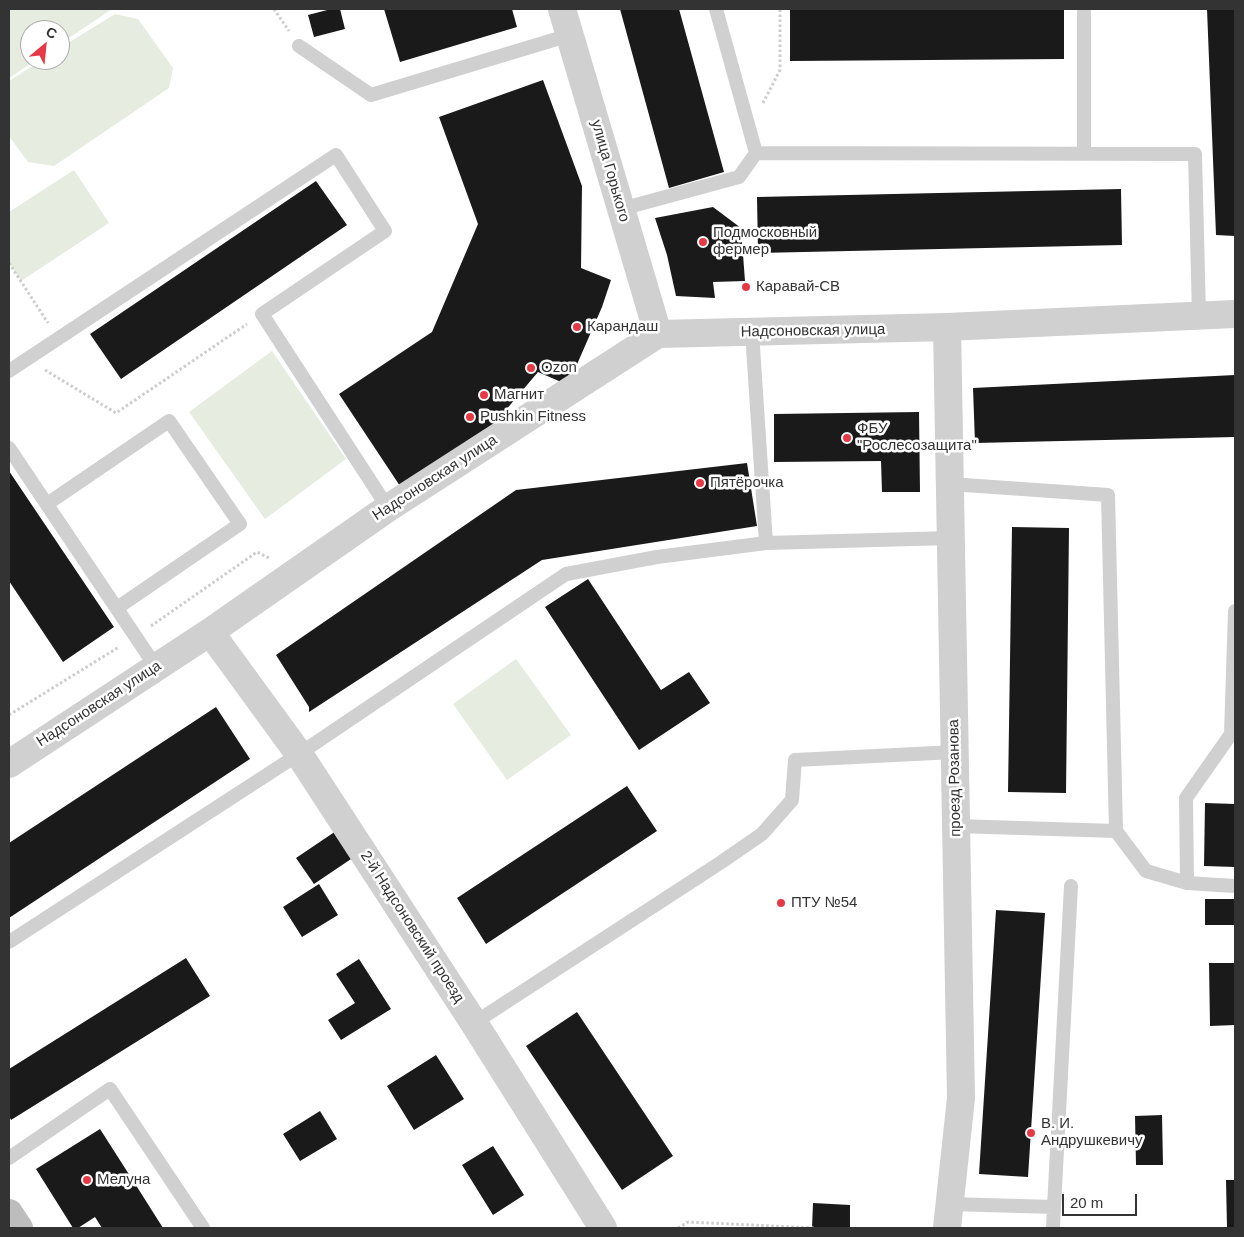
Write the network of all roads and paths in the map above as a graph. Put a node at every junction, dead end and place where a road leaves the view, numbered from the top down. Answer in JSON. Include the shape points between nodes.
{"nodes":[{"id":1,"x":274,"y":9,"type":"edge"},
{"id":2,"x":562,"y":9,"type":"edge"},
{"id":3,"x":716,"y":9,"type":"edge"},
{"id":4,"x":780,"y":9,"type":"edge"},
{"id":5,"x":1084,"y":9,"type":"edge"},
{"id":6,"x":570,"y":35,"type":"junction"},
{"id":7,"x":299,"y":46,"type":"joint"},
{"id":8,"x":750,"y":130,"type":"junction"},
{"id":9,"x":756,"y":153,"type":"junction"},
{"id":10,"x":1084,"y":154,"type":"junction"},
{"id":11,"x":621,"y":210,"type":"junction"},
{"id":12,"x":9,"y":262,"type":"edge"},
{"id":13,"x":262,"y":314,"type":"junction"},
{"id":14,"x":1235,"y":314,"type":"edge"},
{"id":15,"x":1199,"y":316,"type":"junction"},
{"id":16,"x":947,"y":327,"type":"junction"},
{"id":17,"x":752,"y":332,"type":"junction"},
{"id":18,"x":658,"y":334,"type":"junction"},
{"id":19,"x":58,"y":338,"type":"junction"},
{"id":20,"x":27,"y":358,"type":"junction"},
{"id":21,"x":9,"y":371,"type":"edge"},
{"id":22,"x":9,"y":448,"type":"edge"},
{"id":23,"x":950,"y":484,"type":"junction"},
{"id":24,"x":47,"y":504,"type":"junction"},
{"id":25,"x":388,"y":508,"type":"junction"},
{"id":26,"x":950,"y":538,"type":"junction"},
{"id":27,"x":766,"y":544,"type":"junction"},
{"id":28,"x":280,"y":563,"type":"dead end"},
{"id":29,"x":117,"y":608,"type":"junction"},
{"id":30,"x":1235,"y":611,"type":"edge"},
{"id":31,"x":210,"y":632,"type":"junction"},
{"id":32,"x":136,"y":636,"type":"junction"},
{"id":33,"x":156,"y":667,"type":"junction"},
{"id":34,"x":9,"y":715,"type":"edge"},
{"id":35,"x":955,"y":752,"type":"junction"},
{"id":36,"x":299,"y":754,"type":"junction"},
{"id":37,"x":9,"y":764,"type":"edge"},
{"id":38,"x":956,"y":826,"type":"junction"},
{"id":39,"x":1116,"y":832,"type":"junction"},
{"id":40,"x":1187,"y":883,"type":"junction"},
{"id":41,"x":1071,"y":886,"type":"dead end"},
{"id":42,"x":1235,"y":886,"type":"edge"},
{"id":43,"x":9,"y":942,"type":"edge"},
{"id":44,"x":474,"y":1023,"type":"junction"},
{"id":45,"x":9,"y":1158,"type":"edge"},
{"id":46,"x":1054,"y":1207,"type":"junction"},
{"id":47,"x":9,"y":1213,"type":"edge"},
{"id":48,"x":948,"y":1216,"type":"edge"},
{"id":49,"x":18,"y":1228,"type":"edge"},
{"id":50,"x":203,"y":1228,"type":"edge"},
{"id":51,"x":603,"y":1228,"type":"edge"},
{"id":52,"x":678,"y":1228,"type":"edge"},
{"id":53,"x":815,"y":1228,"type":"edge"},
{"id":54,"x":1053,"y":1228,"type":"edge"}],
"edges":[{"from":1,"to":7,"type":"path"},
{"from":2,"to":6,"type":"street","name":"улица Горького"},
{"from":3,"to":8,"type":"lane"},
{"from":4,"to":8,"type":"path","via":[[780,70]]},
{"from":5,"to":10,"type":"lane"},
{"from":6,"to":7,"type":"lane","via":[[371,95]]},
{"from":6,"to":11,"type":"street","name":"улица Горького"},
{"from":8,"to":9,"type":"lane"},
{"from":9,"to":10,"type":"lane"},
{"from":9,"to":11,"type":"lane","via":[[739,177]]},
{"from":10,"to":15,"type":"lane","via":[[1196,154]]},
{"from":11,"to":18,"type":"street","name":"улица Горького"},
{"from":12,"to":19,"type":"path"},
{"from":13,"to":19,"type":"lane","via":[[385,231],[336,155]]},
{"from":13,"to":20,"type":"path","via":[[116,413]]},
{"from":13,"to":25,"type":"lane"},
{"from":14,"to":15,"type":"street","name":"Надсоновская улица"},
{"from":15,"to":16,"type":"street","name":"Надсоновская улица"},
{"from":16,"to":17,"type":"street","name":"Надсоновская улица"},
{"from":16,"to":23,"type":"street","name":"проезд Розанова"},
{"from":17,"to":18,"type":"street","name":"Надсоновская улица"},
{"from":17,"to":27,"type":"lane"},
{"from":18,"to":25,"type":"street","name":"Надсоновская улица"},
{"from":19,"to":20,"type":"lane"},
{"from":20,"to":21,"type":"lane"},
{"from":22,"to":24,"type":"lane"},
{"from":23,"to":26,"type":"street","name":"проезд Розанова"},
{"from":23,"to":39,"type":"lane","via":[[1108,494]]},
{"from":24,"to":29,"type":"lane"},
{"from":24,"to":29,"type":"lane","via":[[169,420],[240,524]]},
{"from":25,"to":31,"type":"street","name":"Надсоновская улица"},
{"from":26,"to":27,"type":"lane"},
{"from":26,"to":35,"type":"street","name":"проезд Розанова"},
{"from":27,"to":36,"type":"lane","via":[[657,557],[566,574]]},
{"from":28,"to":32,"type":"path","via":[[257,552]]},
{"from":29,"to":32,"type":"lane"},
{"from":30,"to":40,"type":"lane","via":[[1231,734],[1186,798]]},
{"from":31,"to":33,"type":"street","name":"Надсоновская улица"},
{"from":31,"to":36,"type":"street","name":"2-й Надсоновский проезд"},
{"from":32,"to":33,"type":"lane"},
{"from":32,"to":34,"type":"path"},
{"from":33,"to":37,"type":"street","name":"Надсоновская улица"},
{"from":35,"to":38,"type":"street","name":"проезд Розанова"},
{"from":35,"to":44,"type":"lane","via":[[796,760],[792,800],[762,834]]},
{"from":36,"to":43,"type":"lane"},
{"from":36,"to":44,"type":"street","name":"2-й Надсоновский проезд"},
{"from":38,"to":39,"type":"lane"},
{"from":38,"to":48,"type":"street","name":"проезд Розанова","via":[[961,1098]]},
{"from":39,"to":40,"type":"lane","via":[[1146,871]]},
{"from":40,"to":42,"type":"lane"},
{"from":41,"to":46,"type":"lane"},
{"from":44,"to":51,"type":"street","name":"2-й Надсоновский проезд"},
{"from":45,"to":50,"type":"lane","via":[[110,1089]]},
{"from":46,"to":48,"type":"lane"},
{"from":46,"to":54,"type":"lane"},
{"from":47,"to":49,"type":"street"},
{"from":52,"to":53,"type":"path","via":[[688,1222]]}]}
